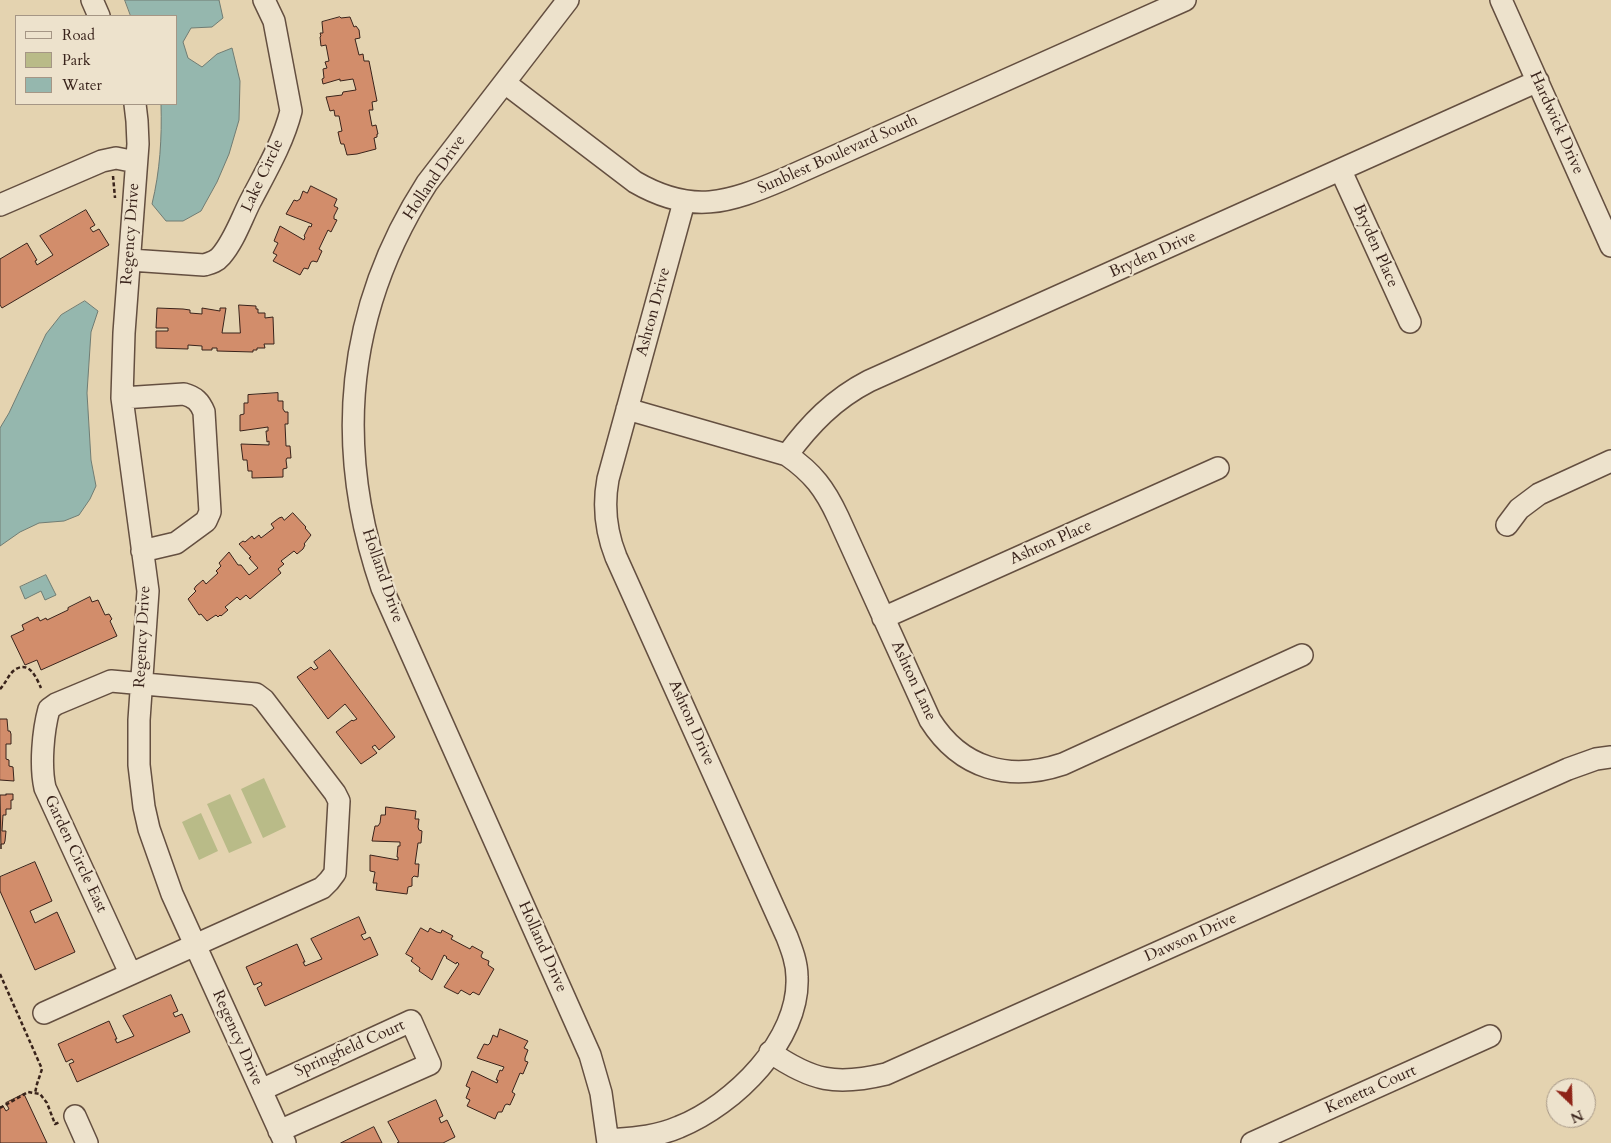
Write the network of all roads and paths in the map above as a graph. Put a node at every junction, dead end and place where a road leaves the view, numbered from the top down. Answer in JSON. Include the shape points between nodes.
{"nodes":[{"id":1,"x":92,"y":0,"type":"edge"},
{"id":2,"x":264,"y":0,"type":"edge"},
{"id":3,"x":568,"y":0,"type":"edge"},
{"id":4,"x":1185,"y":0,"type":"edge"},
{"id":5,"x":1501,"y":0,"type":"edge"},
{"id":6,"x":100,"y":15,"type":"edge"},
{"id":7,"x":1538,"y":81,"type":"junction"},
{"id":8,"x":505,"y":82,"type":"junction"},
{"id":9,"x":135,"y":105,"type":"edge"},
{"id":10,"x":136,"y":162,"type":"junction"},
{"id":11,"x":1341,"y":170,"type":"junction"},
{"id":12,"x":684,"y":202,"type":"junction"},
{"id":13,"x":0,"y":206,"type":"edge"},
{"id":14,"x":1611,"y":246,"type":"edge"},
{"id":15,"x":130,"y":260,"type":"junction"},
{"id":16,"x":1410,"y":322,"type":"dead end"},
{"id":17,"x":122,"y":398,"type":"junction"},
{"id":18,"x":627,"y":409,"type":"junction"},
{"id":19,"x":787,"y":455,"type":"junction"},
{"id":20,"x":1611,"y":461,"type":"edge"},
{"id":21,"x":1218,"y":468,"type":"dead end"},
{"id":22,"x":1507,"y":524,"type":"dead end"},
{"id":23,"x":142,"y":551,"type":"junction"},
{"id":24,"x":883,"y":618,"type":"junction"},
{"id":25,"x":1302,"y":655,"type":"dead end"},
{"id":26,"x":141,"y":683,"type":"junction"},
{"id":27,"x":0,"y":688,"type":"edge"},
{"id":28,"x":41,"y":688,"type":"dead end"},
{"id":29,"x":1611,"y":757,"type":"edge"},
{"id":30,"x":195,"y":944,"type":"junction"},
{"id":31,"x":130,"y":973,"type":"junction"},
{"id":32,"x":0,"y":974,"type":"edge"},
{"id":33,"x":44,"y":1013,"type":"dead end"},
{"id":34,"x":1490,"y":1036,"type":"dead end"},
{"id":35,"x":770,"y":1052,"type":"junction"},
{"id":36,"x":261,"y":1090,"type":"junction"},
{"id":37,"x":36,"y":1093,"type":"junction"},
{"id":38,"x":0,"y":1108,"type":"edge"},
{"id":39,"x":75,"y":1116,"type":"dead end"},
{"id":40,"x":55,"y":1124,"type":"dead end"},
{"id":41,"x":282,"y":1137,"type":"edge"},
{"id":42,"x":608,"y":1142,"type":"edge"},
{"id":43,"x":87,"y":1143,"type":"edge"},
{"id":44,"x":1252,"y":1143,"type":"edge"}],
"edges":[{"from":1,"to":6,"type":"street"},
{"from":2,"to":15,"type":"street","name":"Lake Circle","via":[[274,21],[291,111],[269,166],[232,240],[220,258],[204,265]]},
{"from":3,"to":8,"type":"street","name":"Holland Drive"},
{"from":4,"to":12,"type":"street","name":"Sunblest Boulevard South","via":[[758,190],[720,201]]},
{"from":5,"to":7,"type":"street","name":"Hardwick Drive"},
{"from":7,"to":11,"type":"street","name":"Bryden Drive"},
{"from":7,"to":14,"type":"street","name":"Hardwick Drive"},
{"from":8,"to":12,"type":"street","name":"Sunblest Boulevard South","via":[[635,182]]},
{"from":8,"to":42,"type":"street","name":"Holland Drive","via":[[418,196],[378,280],[362,343],[353,405],[353,441],[363,522],[382,588],[590,1055],[601,1093]]},
{"from":9,"to":10,"type":"street","name":"Regency Drive"},
{"from":10,"to":13,"type":"street","via":[[116,158],[102,161]]},
{"from":10,"to":15,"type":"street","name":"Regency Drive"},
{"from":11,"to":16,"type":"street","name":"Bryden Place"},
{"from":11,"to":19,"type":"street","name":"Bryden Drive","via":[[870,381],[838,400]]},
{"from":12,"to":18,"type":"street","name":"Ashton Drive"},
{"from":15,"to":17,"type":"street","name":"Regency Drive"},
{"from":17,"to":23,"type":"street","name":"Regency Drive"},
{"from":17,"to":23,"type":"street","via":[[184,394],[200,402],[204,412],[210,512],[206,521],[176,544]]},
{"from":18,"to":19,"type":"street","name":"Ashton Lane"},
{"from":18,"to":35,"type":"street","name":"Ashton Drive","via":[[606,491],[610,539],[794,958],[797,984],[793,1010],[785,1030]]},
{"from":19,"to":24,"type":"street","name":"Ashton Lane","via":[[805,468],[823,488]]},
{"from":20,"to":22,"type":"street","via":[[1539,494],[1519,509]]},
{"from":21,"to":24,"type":"street","name":"Ashton Place"},
{"from":23,"to":26,"type":"street","name":"Regency Drive","via":[[148,591]]},
{"from":24,"to":25,"type":"street","name":"Ashton Lane","via":[[925,711],[940,735],[971,760],[1013,773],[1063,764]]},
{"from":26,"to":30,"type":"street","name":"Regency Drive","via":[[139,765],[144,807],[163,871]]},
{"from":26,"to":30,"type":"street","name":"Garden Circle East","via":[[256,694],[264,700],[339,801],[334,873],[329,882],[322,888]]},
{"from":26,"to":31,"type":"street","name":"Garden Circle East","via":[[111,680],[56,704],[49,709],[44,744],[45,788]]},
{"from":27,"to":28,"type":"path","via":[[16,669],[21,668],[34,672]]},
{"from":29,"to":35,"type":"street","name":"Dawson Drive","via":[[1568,769],[886,1074],[857,1080],[825,1078],[800,1071]]},
{"from":30,"to":31,"type":"street"},
{"from":30,"to":36,"type":"street","name":"Regency Drive"},
{"from":31,"to":33,"type":"street"},
{"from":32,"to":37,"type":"path","via":[[42,1069]]},
{"from":34,"to":44,"type":"street","name":"Kenetta Court"},
{"from":35,"to":42,"type":"street","name":"Ashton Drive","via":[[737,1091],[701,1116],[658,1134]]},
{"from":36,"to":41,"type":"street","name":"Regency Drive"},
{"from":36,"to":41,"type":"street","name":"Springfield Court","via":[[411,1021],[430,1064]]},
{"from":37,"to":38,"type":"path","via":[[28,1092]]},
{"from":37,"to":40,"type":"path","via":[[48,1103]]},
{"from":39,"to":43,"type":"street"}]}
